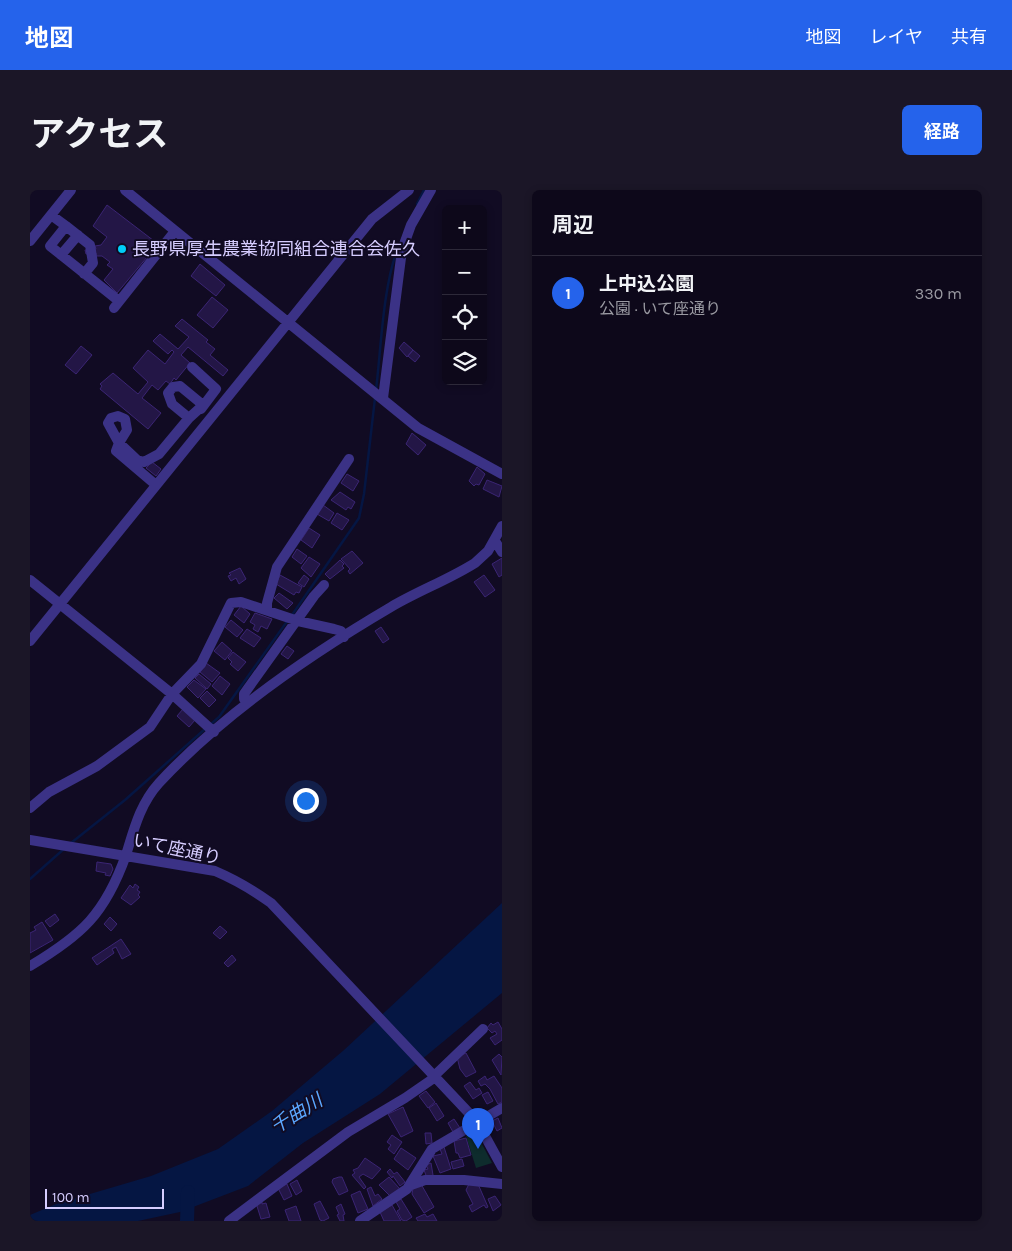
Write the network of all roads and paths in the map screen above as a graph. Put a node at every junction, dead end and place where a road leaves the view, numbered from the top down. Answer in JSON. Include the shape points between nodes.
{"nodes":[{"id":1,"x":71,"y":190,"type":"edge"},
{"id":2,"x":125,"y":190,"type":"edge"},
{"id":3,"x":409,"y":190,"type":"edge"},
{"id":4,"x":432,"y":190,"type":"edge"},
{"id":5,"x":51,"y":215,"type":"junction"},
{"id":6,"x":66,"y":226,"type":"junction"},
{"id":7,"x":175,"y":231,"type":"junction"},
{"id":8,"x":78,"y":235,"type":"junction"},
{"id":9,"x":30,"y":241,"type":"edge"},
{"id":10,"x":61,"y":255,"type":"junction"},
{"id":11,"x":84,"y":274,"type":"junction"},
{"id":12,"x":288,"y":322,"type":"junction"},
{"id":13,"x":192,"y":367,"type":"dead end"},
{"id":14,"x":378,"y":395,"type":"junction"},
{"id":15,"x":202,"y":407,"type":"junction"},
{"id":16,"x":211,"y":417,"type":"junction"},
{"id":17,"x":190,"y":418,"type":"junction"},
{"id":18,"x":349,"y":459,"type":"dead end"},
{"id":19,"x":502,"y":474,"type":"edge"},
{"id":20,"x":156,"y":485,"type":"junction"},
{"id":21,"x":502,"y":526,"type":"edge"},
{"id":22,"x":495,"y":541,"type":"junction"},
{"id":23,"x":502,"y":552,"type":"edge"},
{"id":24,"x":30,"y":580,"type":"edge"},
{"id":25,"x":324,"y":585,"type":"dead end"},
{"id":26,"x":60,"y":604,"type":"junction"},
{"id":27,"x":267,"y":610,"type":"junction"},
{"id":28,"x":292,"y":619,"type":"junction"},
{"id":29,"x":344,"y":637,"type":"junction"},
{"id":30,"x":30,"y":641,"type":"edge"},
{"id":31,"x":172,"y":694,"type":"junction"},
{"id":32,"x":247,"y":703,"type":"junction"},
{"id":33,"x":210,"y":727,"type":"junction"},
{"id":34,"x":30,"y":808,"type":"edge"},
{"id":35,"x":30,"y":840,"type":"edge"},
{"id":36,"x":125,"y":855,"type":"junction"},
{"id":37,"x":30,"y":966,"type":"edge"},
{"id":38,"x":483,"y":1029,"type":"dead end"},
{"id":39,"x":432,"y":1075,"type":"junction"},
{"id":40,"x":502,"y":1108,"type":"edge"},
{"id":41,"x":477,"y":1124,"type":"junction"},
{"id":42,"x":502,"y":1168,"type":"edge"},
{"id":43,"x":411,"y":1184,"type":"junction"},
{"id":44,"x":502,"y":1184,"type":"edge"},
{"id":45,"x":229,"y":1221,"type":"edge"},
{"id":46,"x":360,"y":1221,"type":"edge"}],
"edges":[{"from":1,"to":5,"type":"street"},
{"from":2,"to":7,"type":"street"},
{"from":3,"to":12,"type":"street","via":[[372,219]]},
{"from":4,"to":14,"type":"street","via":[[416,215],[402,250]]},
{"from":5,"to":6,"type":"street"},
{"from":5,"to":9,"type":"street"},
{"from":6,"to":8,"type":"street"},
{"from":6,"to":10,"type":"street","via":[[50,246]]},
{"from":7,"to":11,"type":"street","via":[[116,305]]},
{"from":7,"to":12,"type":"street"},
{"from":8,"to":10,"type":"street"},
{"from":8,"to":11,"type":"street","via":[[90,244],[93,263]]},
{"from":10,"to":11,"type":"street"},
{"from":12,"to":14,"type":"street"},
{"from":12,"to":16,"type":"street"},
{"from":13,"to":15,"type":"street","via":[[216,388]]},
{"from":14,"to":19,"type":"street","via":[[428,435]]},
{"from":15,"to":16,"type":"street"},
{"from":15,"to":17,"type":"street"},
{"from":15,"to":17,"type":"street","via":[[180,386],[173,387],[168,393],[169,401]]},
{"from":16,"to":20,"type":"street"},
{"from":17,"to":20,"type":"street","via":[[148,462],[137,460],[119,443],[116,448],[119,455]]},
{"from":18,"to":27,"type":"street","via":[[277,567]]},
{"from":20,"to":26,"type":"street"},
{"from":21,"to":22,"type":"street"},
{"from":22,"to":23,"type":"street"},
{"from":22,"to":29,"type":"street","via":[[475,563],[412,595]]},
{"from":24,"to":26,"type":"street"},
{"from":25,"to":28,"type":"street"},
{"from":26,"to":30,"type":"street"},
{"from":26,"to":31,"type":"street"},
{"from":27,"to":28,"type":"street"},
{"from":27,"to":31,"type":"street","via":[[241,602],[231,603],[201,664]]},
{"from":28,"to":29,"type":"street","via":[[334,629]]},
{"from":28,"to":32,"type":"street","via":[[244,694]]},
{"from":29,"to":32,"type":"street"},
{"from":31,"to":33,"type":"street"},
{"from":31,"to":34,"type":"street","via":[[150,726],[97,766],[49,792]]},
{"from":32,"to":33,"type":"street"},
{"from":33,"to":36,"type":"street","via":[[152,791],[137,818]]},
{"from":35,"to":36,"type":"street","name":"いて座通り"},
{"from":36,"to":37,"type":"street","via":[[108,895],[92,920],[68,943]]},
{"from":36,"to":39,"type":"street","name":"いて座通り","via":[[215,871],[236,880],[271,904]]},
{"from":38,"to":39,"type":"street"},
{"from":39,"to":41,"type":"street"},
{"from":39,"to":45,"type":"street","via":[[406,1098],[348,1132]]},
{"from":40,"to":41,"type":"street"},
{"from":41,"to":42,"type":"street"},
{"from":41,"to":43,"type":"street","via":[[432,1149]]},
{"from":43,"to":44,"type":"street","via":[[425,1180]]},
{"from":43,"to":46,"type":"street"}]}
